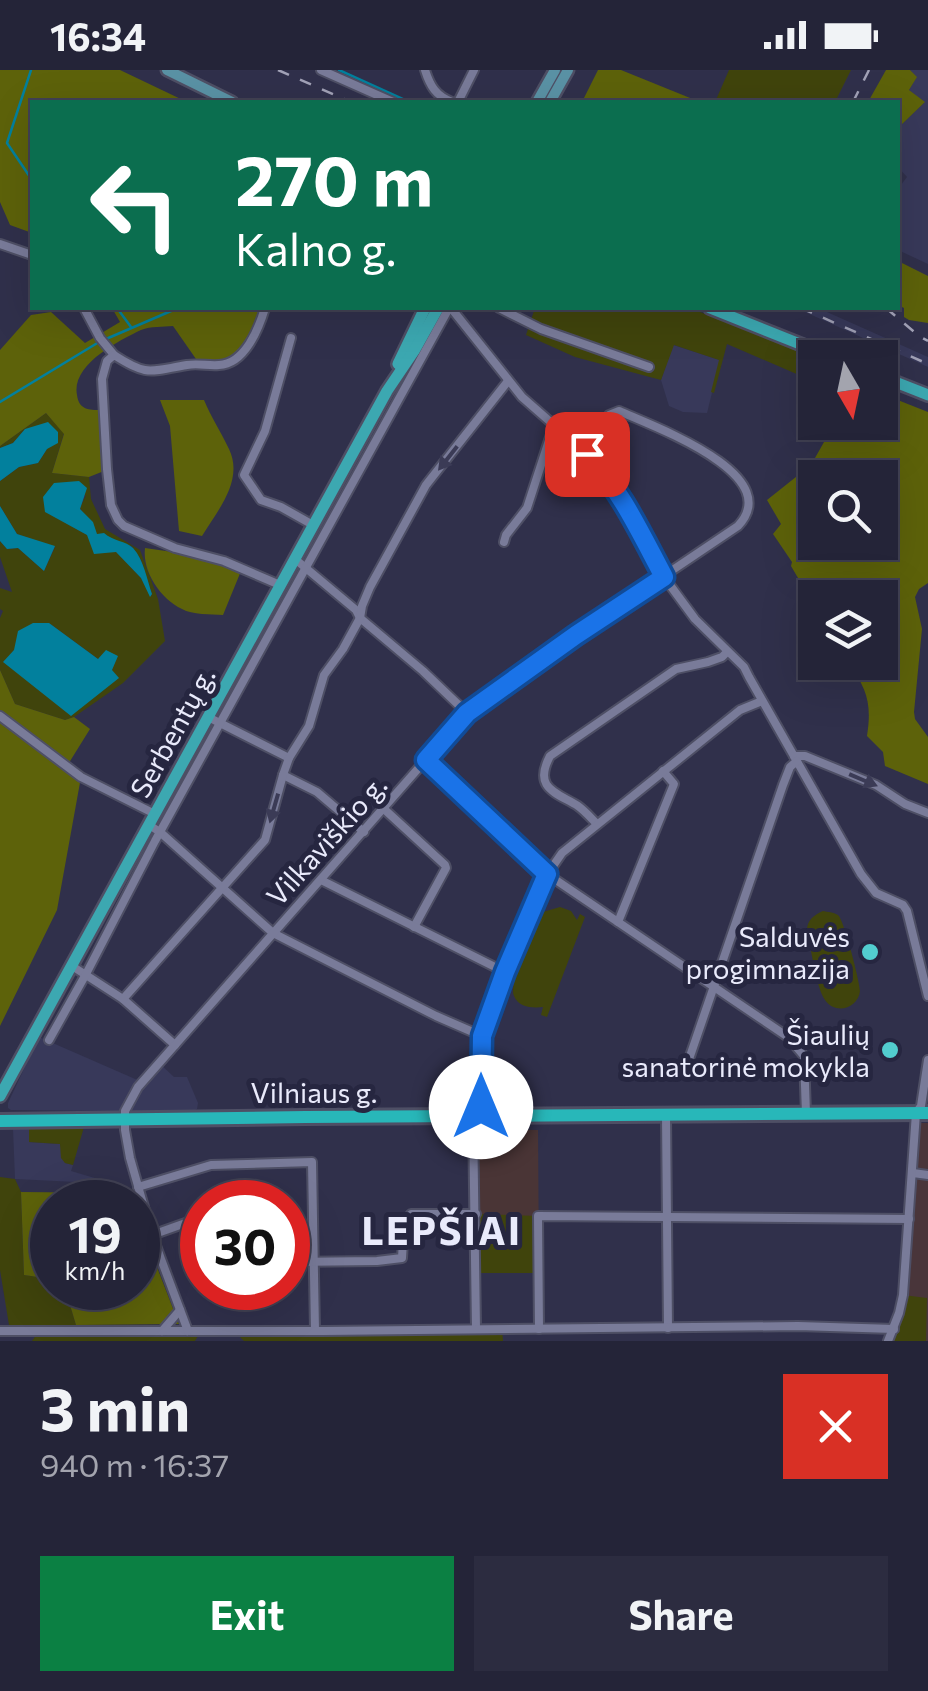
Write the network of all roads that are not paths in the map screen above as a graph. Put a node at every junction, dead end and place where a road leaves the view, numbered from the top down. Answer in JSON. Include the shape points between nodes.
{"nodes":[{"id":1,"x":166,"y":70,"type":"edge"},
{"id":2,"x":321,"y":70,"type":"edge"},
{"id":3,"x":425,"y":70,"type":"edge"},
{"id":4,"x":474,"y":70,"type":"edge"},
{"id":5,"x":555,"y":70,"type":"edge"},
{"id":6,"x":568,"y":70,"type":"edge"},
{"id":7,"x":228,"y":100,"type":"edge"},
{"id":8,"x":388,"y":100,"type":"edge"},
{"id":9,"x":449,"y":100,"type":"edge"},
{"id":10,"x":456,"y":100,"type":"edge"},
{"id":11,"x":538,"y":100,"type":"edge"},
{"id":12,"x":551,"y":100,"type":"edge"},
{"id":13,"x":0,"y":244,"type":"edge"},
{"id":14,"x":30,"y":254,"type":"edge"},
{"id":15,"x":85,"y":310,"type":"edge"},
{"id":16,"x":264,"y":310,"type":"edge"},
{"id":17,"x":424,"y":310,"type":"edge"},
{"id":18,"x":437,"y":310,"type":"edge"},
{"id":19,"x":449,"y":310,"type":"edge"},
{"id":20,"x":452,"y":310,"type":"edge"},
{"id":21,"x":503,"y":310,"type":"edge"},
{"id":22,"x":715,"y":310,"type":"edge"},
{"id":23,"x":291,"y":338,"type":"dead end"},
{"id":24,"x":798,"y":343,"type":"edge"},
{"id":25,"x":114,"y":355,"type":"junction"},
{"id":26,"x":650,"y":367,"type":"dead end"},
{"id":27,"x":508,"y":380,"type":"junction"},
{"id":28,"x":898,"y":383,"type":"edge"},
{"id":29,"x":387,"y":391,"type":"junction"},
{"id":30,"x":928,"y":395,"type":"edge"},
{"id":31,"x":554,"y":425,"type":"junction"},
{"id":32,"x":587,"y":454,"type":"junction"},
{"id":33,"x":313,"y":525,"type":"junction"},
{"id":34,"x":504,"y":542,"type":"dead end"},
{"id":35,"x":295,"y":558,"type":"junction"},
{"id":36,"x":306,"y":567,"type":"junction"},
{"id":37,"x":664,"y":577,"type":"junction"},
{"id":38,"x":280,"y":586,"type":"junction"},
{"id":39,"x":360,"y":618,"type":"junction"},
{"id":40,"x":727,"y":652,"type":"junction"},
{"id":41,"x":762,"y":701,"type":"junction"},
{"id":42,"x":467,"y":713,"type":"junction"},
{"id":43,"x":0,"y":716,"type":"edge"},
{"id":44,"x":208,"y":718,"type":"junction"},
{"id":45,"x":220,"y":724,"type":"junction"},
{"id":46,"x":289,"y":758,"type":"junction"},
{"id":47,"x":796,"y":758,"type":"junction"},
{"id":48,"x":426,"y":760,"type":"junction"},
{"id":49,"x":663,"y":771,"type":"junction"},
{"id":50,"x":283,"y":776,"type":"junction"},
{"id":51,"x":384,"y":809,"type":"junction"},
{"id":52,"x":928,"y":813,"type":"edge"},
{"id":53,"x":155,"y":824,"type":"junction"},
{"id":54,"x":597,"y":824,"type":"junction"},
{"id":55,"x":364,"y":832,"type":"junction"},
{"id":56,"x":547,"y":874,"type":"junction"},
{"id":57,"x":321,"y":880,"type":"junction"},
{"id":58,"x":224,"y":888,"type":"junction"},
{"id":59,"x":618,"y":922,"type":"junction"},
{"id":60,"x":414,"y":927,"type":"junction"},
{"id":61,"x":274,"y":932,"type":"junction"},
{"id":62,"x":72,"y":966,"type":"junction"},
{"id":63,"x":505,"y":972,"type":"junction"},
{"id":64,"x":86,"y":974,"type":"junction"},
{"id":65,"x":713,"y":986,"type":"junction"},
{"id":66,"x":928,"y":996,"type":"edge"},
{"id":67,"x":123,"y":999,"type":"junction"},
{"id":68,"x":482,"y":1036,"type":"junction"},
{"id":69,"x":49,"y":1040,"type":"dead end"},
{"id":70,"x":175,"y":1045,"type":"junction"},
{"id":71,"x":928,"y":1060,"type":"edge"},
{"id":72,"x":688,"y":1062,"type":"dead end"},
{"id":73,"x":0,"y":1096,"type":"edge"},
{"id":74,"x":806,"y":1114,"type":"junction"},
{"id":75,"x":922,"y":1114,"type":"edge"},
{"id":76,"x":666,"y":1115,"type":"junction"},
{"id":77,"x":477,"y":1116,"type":"junction"},
{"id":78,"x":125,"y":1120,"type":"junction"},
{"id":79,"x":0,"y":1121,"type":"edge"},
{"id":80,"x":913,"y":1173,"type":"junction"},
{"id":81,"x":928,"y":1174,"type":"edge"},
{"id":82,"x":136,"y":1180,"type":"edge"},
{"id":83,"x":160,"y":1180,"type":"edge"},
{"id":84,"x":476,"y":1214,"type":"junction"},
{"id":85,"x":666,"y":1218,"type":"junction"},
{"id":86,"x":909,"y":1219,"type":"junction"},
{"id":87,"x":160,"y":1256,"type":"edge"},
{"id":88,"x":313,"y":1262,"type":"junction"},
{"id":89,"x":180,"y":1310,"type":"junction"},
{"id":90,"x":668,"y":1328,"type":"junction"},
{"id":91,"x":894,"y":1328,"type":"junction"},
{"id":92,"x":476,"y":1329,"type":"junction"},
{"id":93,"x":540,"y":1329,"type":"junction"},
{"id":94,"x":39,"y":1331,"type":"junction"},
{"id":95,"x":162,"y":1331,"type":"junction"},
{"id":96,"x":188,"y":1331,"type":"junction"},
{"id":97,"x":315,"y":1331,"type":"junction"},
{"id":98,"x":0,"y":1332,"type":"edge"},
{"id":99,"x":32,"y":1341,"type":"edge"},
{"id":100,"x":888,"y":1341,"type":"edge"}],
"edges":[{"from":1,"to":7,"type":"main road"},
{"from":2,"to":8,"type":"street"},
{"from":3,"to":9,"type":"street","via":[[439,97]]},
{"from":4,"to":10,"type":"street"},
{"from":5,"to":11,"type":"main road"},
{"from":6,"to":12,"type":"main road"},
{"from":13,"to":14,"type":"street"},
{"from":15,"to":25,"type":"street"},
{"from":16,"to":25,"type":"street","via":[[260,328],[227,364],[154,372]]},
{"from":17,"to":29,"type":"main road","name":"Serbentų g."},
{"from":18,"to":29,"type":"main road","name":"Serbentų g."},
{"from":19,"to":36,"type":"street"},
{"from":20,"to":27,"type":"street"},
{"from":21,"to":26,"type":"street"},
{"from":22,"to":24,"type":"main road"},
{"from":23,"to":33,"type":"street","via":[[265,431],[244,475],[261,500]]},
{"from":25,"to":38,"type":"street","via":[[102,379],[109,494],[118,520]]},
{"from":27,"to":31,"type":"street"},
{"from":27,"to":39,"type":"street","one_way":true,"via":[[426,485]]},
{"from":28,"to":30,"type":"main road"},
{"from":29,"to":33,"type":"main road","name":"Serbentų g."},
{"from":31,"to":32,"type":"street"},
{"from":31,"to":34,"type":"street","via":[[528,508]]},
{"from":32,"to":37,"type":"street","via":[[623,499]]},
{"from":32,"to":37,"type":"street","name":"Vilkaviškio g.","via":[[610,414],[620,411],[713,456],[744,484],[744,520]]},
{"from":33,"to":35,"type":"main road","name":"Serbentų g."},
{"from":35,"to":36,"type":"street"},
{"from":35,"to":38,"type":"main road","name":"Serbentų g."},
{"from":36,"to":39,"type":"street"},
{"from":36,"to":45,"type":"street"},
{"from":37,"to":40,"type":"street"},
{"from":37,"to":42,"type":"street","name":"Vilkaviškio g."},
{"from":38,"to":44,"type":"main road","name":"Serbentų g."},
{"from":39,"to":42,"type":"street"},
{"from":39,"to":46,"type":"street","via":[[324,674],[309,726]]},
{"from":40,"to":41,"type":"street"},
{"from":40,"to":54,"type":"street","via":[[676,669],[550,756],[547,787]]},
{"from":41,"to":47,"type":"street"},
{"from":41,"to":49,"type":"street","via":[[740,710]]},
{"from":42,"to":48,"type":"street","name":"Vilkaviškio g."},
{"from":43,"to":53,"type":"street"},
{"from":44,"to":45,"type":"street"},
{"from":44,"to":53,"type":"main road","name":"Serbentų g."},
{"from":45,"to":46,"type":"street"},
{"from":45,"to":53,"type":"street"},
{"from":46,"to":50,"type":"street"},
{"from":47,"to":52,"type":"street","one_way":true,"via":[[876,785]]},
{"from":47,"to":65,"type":"street"},
{"from":47,"to":66,"type":"street","via":[[868,884],[904,905]]},
{"from":48,"to":51,"type":"street","name":"Vilkaviškio g."},
{"from":48,"to":56,"type":"street"},
{"from":49,"to":54,"type":"street"},
{"from":49,"to":59,"type":"street","via":[[674,784]]},
{"from":50,"to":55,"type":"street","via":[[317,792]]},
{"from":50,"to":58,"type":"street","one_way":true,"via":[[265,840]]},
{"from":51,"to":55,"type":"street","name":"Vilkaviškio g."},
{"from":51,"to":60,"type":"street","via":[[445,864]]},
{"from":53,"to":58,"type":"street"},
{"from":53,"to":62,"type":"main road","name":"Serbentų g."},
{"from":53,"to":64,"type":"street"},
{"from":54,"to":56,"type":"street"},
{"from":55,"to":57,"type":"street","name":"Vilkaviškio g."},
{"from":56,"to":59,"type":"street"},
{"from":56,"to":63,"type":"street"},
{"from":57,"to":60,"type":"street"},
{"from":57,"to":61,"type":"street","name":"Vilkaviškio g."},
{"from":58,"to":61,"type":"street"},
{"from":58,"to":67,"type":"street"},
{"from":59,"to":65,"type":"street"},
{"from":60,"to":63,"type":"street"},
{"from":61,"to":68,"type":"street"},
{"from":61,"to":70,"type":"street","name":"Vilkaviškio g."},
{"from":62,"to":64,"type":"street"},
{"from":62,"to":73,"type":"main road","name":"Serbentų g."},
{"from":63,"to":68,"type":"street"},
{"from":64,"to":67,"type":"street"},
{"from":64,"to":69,"type":"street"},
{"from":65,"to":72,"type":"street"},
{"from":65,"to":74,"type":"street","via":[[788,1037],[804,1056]]},
{"from":67,"to":70,"type":"street"},
{"from":68,"to":77,"type":"street"},
{"from":70,"to":78,"type":"street","name":"Vilkaviškio g.","via":[[132,1096]]},
{"from":71,"to":75,"type":"street"},
{"from":74,"to":75,"type":"highway","name":"Vilniaus g."},
{"from":74,"to":76,"type":"highway","name":"Vilniaus g."},
{"from":75,"to":80,"type":"street"},
{"from":76,"to":77,"type":"highway","name":"Vilniaus g."},
{"from":76,"to":85,"type":"street"},
{"from":77,"to":78,"type":"highway","name":"Vilniaus g."},
{"from":77,"to":84,"type":"street"},
{"from":78,"to":79,"type":"highway","name":"Vilniaus g."},
{"from":78,"to":82,"type":"street"},
{"from":80,"to":81,"type":"street"},
{"from":80,"to":86,"type":"street"},
{"from":83,"to":88,"type":"street","via":[[211,1165],[312,1162]]},
{"from":84,"to":88,"type":"street","via":[[411,1214],[402,1258]]},
{"from":84,"to":92,"type":"street"},
{"from":85,"to":86,"type":"street"},
{"from":85,"to":90,"type":"street"},
{"from":85,"to":93,"type":"street","via":[[538,1216]]},
{"from":86,"to":91,"type":"street"},
{"from":87,"to":89,"type":"street"},
{"from":88,"to":97,"type":"street"},
{"from":89,"to":95,"type":"street"},
{"from":89,"to":96,"type":"street"},
{"from":90,"to":91,"type":"street"},
{"from":90,"to":93,"type":"street"},
{"from":91,"to":100,"type":"street"},
{"from":92,"to":93,"type":"street"},
{"from":92,"to":97,"type":"street"},
{"from":94,"to":95,"type":"street"},
{"from":94,"to":98,"type":"street"},
{"from":94,"to":99,"type":"street"},
{"from":95,"to":96,"type":"street"},
{"from":96,"to":97,"type":"street"}]}
